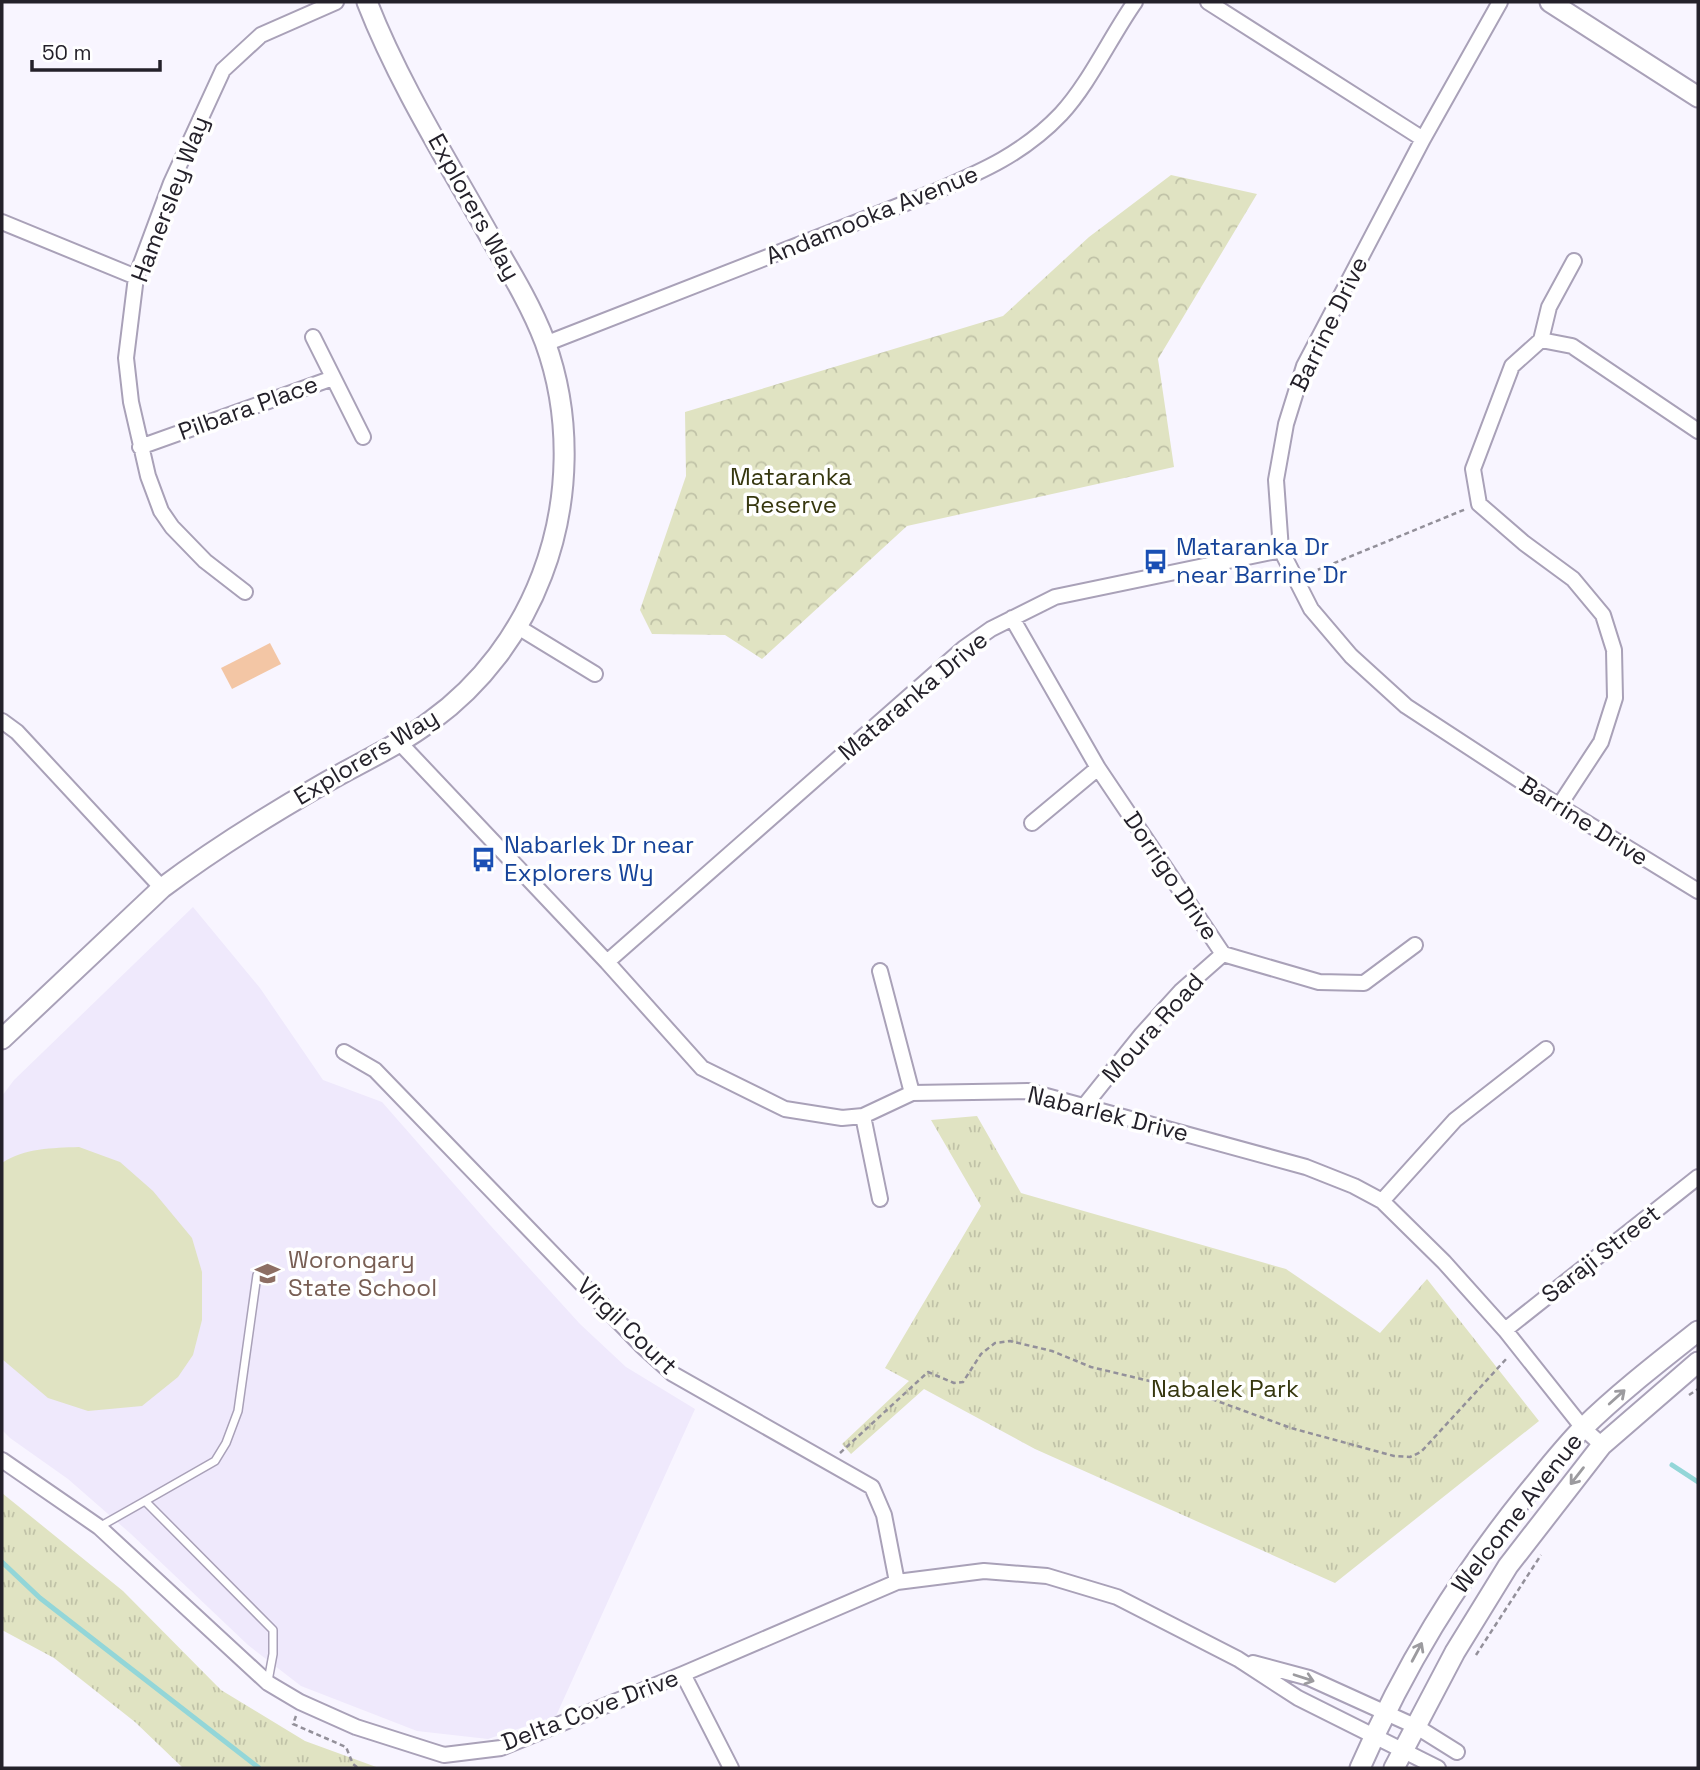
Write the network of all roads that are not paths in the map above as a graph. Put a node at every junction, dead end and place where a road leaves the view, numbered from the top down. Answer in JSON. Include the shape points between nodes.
{"nodes":[{"id":1,"x":335,"y":2,"type":"edge"},
{"id":2,"x":367,"y":2,"type":"edge"},
{"id":3,"x":1135,"y":2,"type":"edge"},
{"id":4,"x":1208,"y":2,"type":"edge"},
{"id":5,"x":1500,"y":2,"type":"edge"},
{"id":6,"x":1550,"y":2,"type":"edge"},
{"id":7,"x":1698,"y":97,"type":"edge"},
{"id":8,"x":1423,"y":139,"type":"junction"},
{"id":9,"x":2,"y":222,"type":"edge"},
{"id":10,"x":1574,"y":261,"type":"dead end"},
{"id":11,"x":136,"y":277,"type":"junction"},
{"id":12,"x":313,"y":337,"type":"dead end"},
{"id":13,"x":1541,"y":340,"type":"junction"},
{"id":14,"x":545,"y":344,"type":"junction"},
{"id":15,"x":333,"y":378,"type":"junction"},
{"id":16,"x":1698,"y":431,"type":"edge"},
{"id":17,"x":363,"y":437,"type":"dead end"},
{"id":18,"x":140,"y":447,"type":"junction"},
{"id":19,"x":1281,"y":551,"type":"junction"},
{"id":20,"x":245,"y":592,"type":"dead end"},
{"id":21,"x":1012,"y":618,"type":"junction"},
{"id":22,"x":518,"y":627,"type":"junction"},
{"id":23,"x":595,"y":674,"type":"dead end"},
{"id":24,"x":2,"y":721,"type":"edge"},
{"id":25,"x":399,"y":743,"type":"junction"},
{"id":26,"x":1098,"y":768,"type":"junction"},
{"id":27,"x":1559,"y":806,"type":"junction"},
{"id":28,"x":1032,"y":823,"type":"dead end"},
{"id":29,"x":162,"y":888,"type":"junction"},
{"id":30,"x":1698,"y":891,"type":"edge"},
{"id":31,"x":1415,"y":945,"type":"dead end"},
{"id":32,"x":1223,"y":954,"type":"junction"},
{"id":33,"x":607,"y":962,"type":"junction"},
{"id":34,"x":880,"y":971,"type":"dead end"},
{"id":35,"x":2,"y":1039,"type":"edge"},
{"id":36,"x":1546,"y":1049,"type":"dead end"},
{"id":37,"x":344,"y":1052,"type":"dead end"},
{"id":38,"x":912,"y":1093,"type":"junction"},
{"id":39,"x":1085,"y":1105,"type":"junction"},
{"id":40,"x":863,"y":1115,"type":"junction"},
{"id":41,"x":1698,"y":1177,"type":"edge"},
{"id":42,"x":880,"y":1199,"type":"dead end"},
{"id":43,"x":1382,"y":1201,"type":"junction"},
{"id":44,"x":257,"y":1275,"type":"dead end"},
{"id":45,"x":1505,"y":1330,"type":"junction"},
{"id":46,"x":1698,"y":1331,"type":"edge"},
{"id":47,"x":1698,"y":1362,"type":"edge"},
{"id":48,"x":1583,"y":1428,"type":"junction"},
{"id":49,"x":1602,"y":1445,"type":"junction"},
{"id":50,"x":2,"y":1460,"type":"edge"},
{"id":51,"x":145,"y":1501,"type":"junction"},
{"id":52,"x":99,"y":1527,"type":"junction"},
{"id":53,"x":897,"y":1583,"type":"junction"},
{"id":54,"x":1238,"y":1659,"type":"junction"},
{"id":55,"x":683,"y":1674,"type":"junction"},
{"id":56,"x":268,"y":1683,"type":"junction"},
{"id":57,"x":1384,"y":1712,"type":"junction"},
{"id":58,"x":1417,"y":1727,"type":"junction"},
{"id":59,"x":1374,"y":1735,"type":"junction"},
{"id":60,"x":1404,"y":1749,"type":"junction"},
{"id":61,"x":1457,"y":1752,"type":"dead end"},
{"id":62,"x":731,"y":1768,"type":"edge"},
{"id":63,"x":1360,"y":1768,"type":"edge"},
{"id":64,"x":1395,"y":1768,"type":"edge"},
{"id":65,"x":1438,"y":1768,"type":"edge"}],
"edges":[{"from":1,"to":11,"type":"street","name":"Hamersley Way","via":[[261,35],[223,70]]},
{"from":2,"to":14,"type":"street","name":"Explorers Way","via":[[395,67],[527,302]]},
{"from":3,"to":14,"type":"street","name":"Andamooka Avenue","via":[[1062,112],[994,166]]},
{"from":4,"to":8,"type":"street"},
{"from":5,"to":8,"type":"street","name":"Barrine Drive"},
{"from":6,"to":7,"type":"street"},
{"from":8,"to":19,"type":"street","name":"Barrine Drive","via":[[1304,366],[1286,424],[1276,480]]},
{"from":9,"to":11,"type":"street"},
{"from":10,"to":13,"type":"street","via":[[1549,307]]},
{"from":11,"to":18,"type":"street","name":"Hamersley Way","via":[[126,358]]},
{"from":12,"to":15,"type":"street"},
{"from":13,"to":16,"type":"street","via":[[1573,346]]},
{"from":13,"to":27,"type":"street","via":[[1513,366],[1474,469],[1479,504],[1573,579],[1603,615],[1614,650],[1615,698],[1601,742]]},
{"from":14,"to":22,"type":"street","name":"Explorers Way","via":[[557,387],[565,469],[550,554]]},
{"from":15,"to":17,"type":"street","name":"Pilbara Place"},
{"from":15,"to":18,"type":"street","name":"Pilbara Place"},
{"from":18,"to":20,"type":"street","name":"Hamersley Way","via":[[161,511],[172,527]]},
{"from":19,"to":21,"type":"street","name":"Mataranka Drive","via":[[1055,597]]},
{"from":19,"to":27,"type":"street","name":"Barrine Drive","via":[[1311,609],[1351,656],[1406,706]]},
{"from":21,"to":26,"type":"street","name":"Dorrigo Drive"},
{"from":21,"to":33,"type":"street","name":"Mataranka Drive","via":[[964,648]]},
{"from":22,"to":23,"type":"street"},
{"from":22,"to":25,"type":"street","name":"Explorers Way","via":[[474,684]]},
{"from":24,"to":29,"type":"street"},
{"from":25,"to":29,"type":"street","name":"Explorers Way","via":[[243,830]]},
{"from":25,"to":33,"type":"street","name":"Nabarlek Drive"},
{"from":26,"to":28,"type":"street"},
{"from":26,"to":32,"type":"street","name":"Dorrigo Drive"},
{"from":27,"to":30,"type":"street","name":"Barrine Drive"},
{"from":29,"to":35,"type":"street","name":"Explorers Way"},
{"from":31,"to":32,"type":"street","name":"Dorrigo Drive","via":[[1364,983],[1319,982]]},
{"from":32,"to":39,"type":"street","name":"Moura Road","via":[[1173,1000]]},
{"from":33,"to":40,"type":"street","name":"Nabarlek Drive","via":[[702,1068],[785,1109],[842,1118]]},
{"from":34,"to":38,"type":"street"},
{"from":36,"to":43,"type":"street","via":[[1455,1120]]},
{"from":37,"to":53,"type":"street","name":"Virgil Court","via":[[374,1070],[673,1374],[872,1487],[884,1515]]},
{"from":38,"to":39,"type":"street","name":"Nabarlek Drive","via":[[1028,1091]]},
{"from":38,"to":40,"type":"street","name":"Nabarlek Drive"},
{"from":39,"to":43,"type":"street","name":"Nabarlek Drive","via":[[1306,1167]]},
{"from":40,"to":42,"type":"street"},
{"from":41,"to":45,"type":"street","name":"Saraji Street"},
{"from":43,"to":45,"type":"street","name":"Nabarlek Drive"},
{"from":44,"to":51,"type":"lane","via":[[238,1410],[226,1443],[215,1461]]},
{"from":45,"to":48,"type":"street","name":"Nabarlek Drive"},
{"from":48,"to":46,"type":"street","name":"Welcome Avenue","one_way":true},
{"from":47,"to":49,"type":"street","name":"Welcome Avenue"},
{"from":48,"to":49,"type":"street","name":"Nabarlek Drive"},
{"from":57,"to":48,"type":"street","name":"Welcome Avenue","one_way":true,"via":[[1423,1639],[1483,1549]]},
{"from":49,"to":58,"type":"street","name":"Welcome Avenue","one_way":true,"via":[[1508,1566],[1455,1651]]},
{"from":50,"to":52,"type":"street","name":"Delta Cove Drive"},
{"from":51,"to":52,"type":"lane"},
{"from":51,"to":56,"type":"lane","via":[[273,1630]]},
{"from":52,"to":56,"type":"street","name":"Delta Cove Drive"},
{"from":53,"to":54,"type":"street","name":"Delta Cove Drive","via":[[984,1571],[1047,1576],[1116,1597]]},
{"from":53,"to":55,"type":"street","name":"Delta Cove Drive"},
{"from":54,"to":57,"type":"street","name":"Delta Cove Drive","one_way":true,"via":[[1309,1678]]},
{"from":54,"to":59,"type":"street","name":"Delta Cove Drive","via":[[1298,1698]]},
{"from":55,"to":56,"type":"street","name":"Delta Cove Drive","via":[[501,1748],[444,1755],[356,1727]]},
{"from":55,"to":62,"type":"street"},
{"from":57,"to":58,"type":"street","name":"Delta Cove Drive"},
{"from":57,"to":59,"type":"street","name":"Welcome Avenue"},
{"from":58,"to":60,"type":"street","name":"Welcome Avenue"},
{"from":58,"to":61,"type":"street","name":"Delta Cove Drive"},
{"from":59,"to":60,"type":"street","name":"Delta Cove Drive"},
{"from":59,"to":63,"type":"street","name":"Welcome Avenue"},
{"from":60,"to":64,"type":"street","name":"Welcome Avenue"},
{"from":60,"to":65,"type":"street","name":"Delta Cove Drive"}]}
